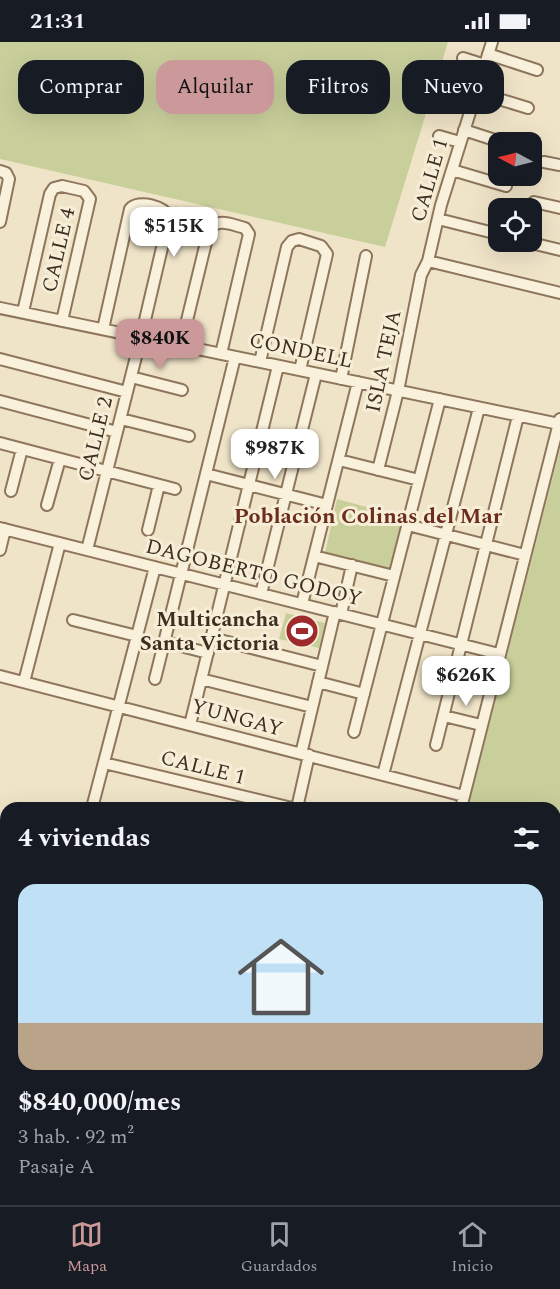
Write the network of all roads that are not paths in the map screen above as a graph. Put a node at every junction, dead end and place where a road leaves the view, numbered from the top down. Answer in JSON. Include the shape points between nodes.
{"nodes":[{"id":1,"x":492,"y":42,"type":"edge"},
{"id":2,"x":463,"y":58,"type":"dead end"},
{"id":3,"x":486,"y":59,"type":"junction"},
{"id":4,"x":537,"y":70,"type":"dead end"},
{"id":5,"x":504,"y":101,"type":"edge"},
{"id":6,"x":528,"y":108,"type":"dead end"},
{"id":7,"x":469,"y":114,"type":"edge"},
{"id":8,"x":464,"y":130,"type":"junction"},
{"id":9,"x":439,"y":136,"type":"dead end"},
{"id":10,"x":488,"y":138,"type":"edge"},
{"id":11,"x":460,"y":142,"type":"junction"},
{"id":12,"x":544,"y":162,"type":"dead end"},
{"id":13,"x":560,"y":165,"type":"edge"},
{"id":14,"x":452,"y":170,"type":"junction"},
{"id":15,"x":0,"y":171,"type":"edge"},
{"id":16,"x":488,"y":181,"type":"edge"},
{"id":17,"x":542,"y":204,"type":"edge"},
{"id":18,"x":560,"y":208,"type":"edge"},
{"id":19,"x":438,"y":219,"type":"junction"},
{"id":20,"x":0,"y":222,"type":"edge"},
{"id":21,"x":488,"y":232,"type":"edge"},
{"id":22,"x":542,"y":246,"type":"edge"},
{"id":23,"x":560,"y":250,"type":"edge"},
{"id":24,"x":366,"y":256,"type":"dead end"},
{"id":25,"x":428,"y":261,"type":"junction"},
{"id":26,"x":560,"y":293,"type":"edge"},
{"id":27,"x":0,"y":308,"type":"edge"},
{"id":28,"x":23,"y":312,"type":"junction"},
{"id":29,"x":62,"y":321,"type":"junction"},
{"id":30,"x":103,"y":329,"type":"junction"},
{"id":31,"x":141,"y":337,"type":"junction"},
{"id":32,"x":181,"y":345,"type":"junction"},
{"id":33,"x":221,"y":354,"type":"junction"},
{"id":34,"x":235,"y":357,"type":"junction"},
{"id":35,"x":0,"y":359,"type":"edge"},
{"id":36,"x":260,"y":362,"type":"junction"},
{"id":37,"x":278,"y":366,"type":"junction"},
{"id":38,"x":300,"y":370,"type":"junction"},
{"id":39,"x":316,"y":374,"type":"junction"},
{"id":40,"x":131,"y":377,"type":"junction"},
{"id":41,"x":340,"y":379,"type":"junction"},
{"id":42,"x":358,"y":382,"type":"junction"},
{"id":43,"x":182,"y":390,"type":"dead end"},
{"id":44,"x":398,"y":391,"type":"junction"},
{"id":45,"x":127,"y":392,"type":"junction"},
{"id":46,"x":440,"y":399,"type":"junction"},
{"id":47,"x":0,"y":401,"type":"edge"},
{"id":48,"x":479,"y":408,"type":"junction"},
{"id":49,"x":518,"y":416,"type":"junction"},
{"id":50,"x":120,"y":419,"type":"junction"},
{"id":51,"x":559,"y":421,"type":"edge"},
{"id":52,"x":117,"y":432,"type":"junction"},
{"id":53,"x":189,"y":436,"type":"dead end"},
{"id":54,"x":0,"y":443,"type":"edge"},
{"id":55,"x":22,"y":449,"type":"junction"},
{"id":56,"x":60,"y":459,"type":"junction"},
{"id":57,"x":339,"y":460,"type":"junction"},
{"id":58,"x":378,"y":470,"type":"junction"},
{"id":59,"x":107,"y":471,"type":"junction"},
{"id":60,"x":206,"y":474,"type":"junction"},
{"id":61,"x":419,"y":480,"type":"junction"},
{"id":62,"x":159,"y":485,"type":"junction"},
{"id":63,"x":249,"y":485,"type":"junction"},
{"id":64,"x":175,"y":489,"type":"dead end"},
{"id":65,"x":11,"y":491,"type":"dead end"},
{"id":66,"x":286,"y":494,"type":"junction"},
{"id":67,"x":47,"y":505,"type":"dead end"},
{"id":68,"x":327,"y":505,"type":"junction"},
{"id":69,"x":408,"y":525,"type":"junction"},
{"id":70,"x":3,"y":529,"type":"edge"},
{"id":71,"x":147,"y":530,"type":"dead end"},
{"id":72,"x":446,"y":534,"type":"junction"},
{"id":73,"x":60,"y":543,"type":"junction"},
{"id":74,"x":486,"y":545,"type":"junction"},
{"id":75,"x":0,"y":550,"type":"edge"},
{"id":76,"x":87,"y":550,"type":"junction"},
{"id":77,"x":525,"y":555,"type":"junction"},
{"id":78,"x":314,"y":556,"type":"junction"},
{"id":79,"x":352,"y":565,"type":"junction"},
{"id":80,"x":154,"y":567,"type":"junction"},
{"id":81,"x":182,"y":574,"type":"junction"},
{"id":82,"x":394,"y":576,"type":"junction"},
{"id":83,"x":225,"y":585,"type":"junction"},
{"id":84,"x":261,"y":594,"type":"junction"},
{"id":85,"x":302,"y":604,"type":"junction"},
{"id":86,"x":338,"y":613,"type":"junction"},
{"id":87,"x":74,"y":620,"type":"dead end"},
{"id":88,"x":382,"y":624,"type":"junction"},
{"id":89,"x":421,"y":634,"type":"junction"},
{"id":90,"x":137,"y":636,"type":"junction"},
{"id":91,"x":212,"y":638,"type":"junction"},
{"id":92,"x":165,"y":642,"type":"junction"},
{"id":93,"x":463,"y":644,"type":"junction"},
{"id":94,"x":208,"y":653,"type":"junction"},
{"id":95,"x":499,"y":654,"type":"junction"},
{"id":96,"x":322,"y":666,"type":"junction"},
{"id":97,"x":0,"y":676,"type":"edge"},
{"id":98,"x":155,"y":679,"type":"dead end"},
{"id":99,"x":201,"y":679,"type":"junction"},
{"id":100,"x":24,"y":682,"type":"junction"},
{"id":101,"x":318,"y":682,"type":"junction"},
{"id":102,"x":364,"y":694,"type":"junction"},
{"id":103,"x":119,"y":706,"type":"junction"},
{"id":104,"x":312,"y":707,"type":"junction"},
{"id":105,"x":444,"y":716,"type":"junction"},
{"id":106,"x":190,"y":725,"type":"junction"},
{"id":107,"x":481,"y":725,"type":"junction"},
{"id":108,"x":354,"y":732,"type":"dead end"},
{"id":109,"x":436,"y":745,"type":"dead end"},
{"id":110,"x":305,"y":754,"type":"junction"},
{"id":111,"x":104,"y":763,"type":"junction"},
{"id":112,"x":383,"y":775,"type":"junction"},
{"id":113,"x":464,"y":796,"type":"junction"},
{"id":114,"x":94,"y":802,"type":"edge"},
{"id":115,"x":240,"y":802,"type":"edge"},
{"id":116,"x":298,"y":802,"type":"edge"},
{"id":117,"x":462,"y":802,"type":"edge"}],
"edges":[{"from":1,"to":3,"type":"street","name":"CALLE 1"},
{"from":2,"to":3,"type":"street"},
{"from":3,"to":4,"type":"street"},
{"from":5,"to":6,"type":"street"},
{"from":7,"to":8,"type":"street","name":"CALLE 1"},
{"from":8,"to":10,"type":"street"},
{"from":8,"to":11,"type":"street","name":"CALLE 1"},
{"from":9,"to":11,"type":"street"},
{"from":11,"to":14,"type":"street","name":"CALLE 1"},
{"from":12,"to":13,"type":"street"},
{"from":14,"to":16,"type":"street"},
{"from":14,"to":19,"type":"street","name":"CALLE 1"},
{"from":15,"to":20,"type":"street","via":[[9,179]]},
{"from":17,"to":18,"type":"street"},
{"from":19,"to":21,"type":"street"},
{"from":19,"to":25,"type":"street","name":"CALLE 1"},
{"from":22,"to":23,"type":"street"},
{"from":24,"to":41,"type":"street"},
{"from":25,"to":26,"type":"street"},
{"from":25,"to":44,"type":"street","name":"ISLA TEJA","via":[[421,274]]},
{"from":27,"to":28,"type":"street","name":"CONDELL"},
{"from":28,"to":29,"type":"street","name":"CONDELL"},
{"from":28,"to":29,"type":"street","name":"CALLE 4","via":[[51,192],[59,186],[82,190],[89,201]]},
{"from":29,"to":30,"type":"street","name":"CONDELL"},
{"from":30,"to":31,"type":"street","name":"CONDELL"},
{"from":30,"to":31,"type":"street","name":"CALLE 2","via":[[130,209],[139,203],[164,209],[169,218]]},
{"from":31,"to":32,"type":"street","name":"CONDELL"},
{"from":31,"to":40,"type":"street","name":"CALLE 2"},
{"from":32,"to":33,"type":"street","name":"CONDELL"},
{"from":32,"to":33,"type":"street","via":[[208,230],[220,222],[248,231]]},
{"from":33,"to":34,"type":"street","name":"CONDELL"},
{"from":34,"to":36,"type":"street","name":"CONDELL"},
{"from":34,"to":60,"type":"street"},
{"from":35,"to":45,"type":"street"},
{"from":36,"to":37,"type":"street","name":"CONDELL"},
{"from":36,"to":38,"type":"street","via":[[288,245],[297,239],[319,245],[325,249],[326,257]]},
{"from":37,"to":38,"type":"street","name":"CONDELL"},
{"from":37,"to":63,"type":"street","name":"CALLE 1"},
{"from":38,"to":39,"type":"street","name":"CONDELL"},
{"from":39,"to":41,"type":"street","name":"CONDELL"},
{"from":39,"to":66,"type":"street"},
{"from":40,"to":43,"type":"street"},
{"from":40,"to":45,"type":"street","name":"CALLE 2"},
{"from":41,"to":42,"type":"street","name":"CONDELL"},
{"from":42,"to":44,"type":"street","name":"CONDELL"},
{"from":42,"to":57,"type":"street"},
{"from":44,"to":46,"type":"street","name":"CONDELL"},
{"from":44,"to":58,"type":"street","name":"ISLA TEJA"},
{"from":45,"to":50,"type":"street","name":"CALLE 2"},
{"from":46,"to":48,"type":"street","name":"CONDELL"},
{"from":46,"to":61,"type":"street"},
{"from":47,"to":52,"type":"street"},
{"from":48,"to":49,"type":"street","name":"CONDELL"},
{"from":48,"to":72,"type":"street"},
{"from":49,"to":51,"type":"street","name":"CONDELL"},
{"from":49,"to":74,"type":"street"},
{"from":50,"to":52,"type":"street","name":"CALLE 2"},
{"from":50,"to":53,"type":"street"},
{"from":51,"to":77,"type":"street"},
{"from":52,"to":59,"type":"street","name":"CALLE 2"},
{"from":54,"to":55,"type":"street"},
{"from":55,"to":56,"type":"street"},
{"from":55,"to":65,"type":"street"},
{"from":56,"to":59,"type":"street"},
{"from":56,"to":67,"type":"street"},
{"from":57,"to":58,"type":"street"},
{"from":57,"to":68,"type":"street"},
{"from":58,"to":61,"type":"street"},
{"from":59,"to":62,"type":"street"},
{"from":59,"to":76,"type":"street","name":"CALLE 2"},
{"from":60,"to":63,"type":"street"},
{"from":60,"to":81,"type":"street"},
{"from":61,"to":69,"type":"street"},
{"from":62,"to":64,"type":"street"},
{"from":62,"to":71,"type":"street"},
{"from":63,"to":66,"type":"street"},
{"from":63,"to":83,"type":"street","name":"CALLE 1"},
{"from":66,"to":68,"type":"street"},
{"from":66,"to":84,"type":"street"},
{"from":68,"to":78,"type":"street"},
{"from":69,"to":72,"type":"street"},
{"from":69,"to":82,"type":"street"},
{"from":70,"to":73,"type":"street","name":"DAGOBERTO GODOY"},
{"from":70,"to":75,"type":"street"},
{"from":72,"to":74,"type":"street"},
{"from":72,"to":89,"type":"street"},
{"from":73,"to":76,"type":"street","name":"DAGOBERTO GODOY"},
{"from":73,"to":100,"type":"street"},
{"from":74,"to":77,"type":"street"},
{"from":74,"to":93,"type":"street"},
{"from":76,"to":80,"type":"street","name":"DAGOBERTO GODOY"},
{"from":77,"to":95,"type":"street"},
{"from":78,"to":79,"type":"street"},
{"from":78,"to":85,"type":"street"},
{"from":79,"to":82,"type":"street"},
{"from":79,"to":86,"type":"street"},
{"from":80,"to":81,"type":"street","name":"DAGOBERTO GODOY"},
{"from":80,"to":90,"type":"street"},
{"from":81,"to":83,"type":"street","name":"DAGOBERTO GODOY"},
{"from":81,"to":92,"type":"street"},
{"from":82,"to":88,"type":"street"},
{"from":83,"to":84,"type":"street","name":"DAGOBERTO GODOY"},
{"from":83,"to":91,"type":"street","name":"CALLE 1"},
{"from":84,"to":85,"type":"street","name":"DAGOBERTO GODOY"},
{"from":85,"to":86,"type":"street","name":"DAGOBERTO GODOY"},
{"from":86,"to":88,"type":"street","name":"DAGOBERTO GODOY"},
{"from":86,"to":96,"type":"street"},
{"from":87,"to":90,"type":"street"},
{"from":88,"to":89,"type":"street","name":"DAGOBERTO GODOY"},
{"from":88,"to":102,"type":"street"},
{"from":89,"to":93,"type":"street","name":"DAGOBERTO GODOY"},
{"from":89,"to":112,"type":"street"},
{"from":90,"to":103,"type":"street"},
{"from":91,"to":94,"type":"street","name":"CALLE 1"},
{"from":91,"to":96,"type":"street"},
{"from":92,"to":94,"type":"street"},
{"from":92,"to":98,"type":"street"},
{"from":93,"to":95,"type":"street","name":"DAGOBERTO GODOY"},
{"from":93,"to":105,"type":"street"},
{"from":94,"to":99,"type":"street","name":"CALLE 1"},
{"from":95,"to":107,"type":"street"},
{"from":96,"to":101,"type":"street"},
{"from":97,"to":100,"type":"street","name":"YUNGAY"},
{"from":99,"to":104,"type":"street"},
{"from":99,"to":106,"type":"street","name":"CALLE 1"},
{"from":100,"to":103,"type":"street","name":"YUNGAY"},
{"from":101,"to":102,"type":"street"},
{"from":101,"to":104,"type":"street"},
{"from":102,"to":108,"type":"street"},
{"from":103,"to":106,"type":"street","name":"YUNGAY"},
{"from":103,"to":111,"type":"street"},
{"from":104,"to":110,"type":"street"},
{"from":105,"to":107,"type":"street"},
{"from":105,"to":109,"type":"street"},
{"from":106,"to":110,"type":"street","name":"YUNGAY"},
{"from":107,"to":113,"type":"street"},
{"from":110,"to":112,"type":"street","name":"YUNGAY"},
{"from":110,"to":116,"type":"street"},
{"from":111,"to":114,"type":"street"},
{"from":111,"to":115,"type":"street","name":"CALLE 1"},
{"from":112,"to":113,"type":"street","name":"YUNGAY"},
{"from":113,"to":117,"type":"street"}]}
